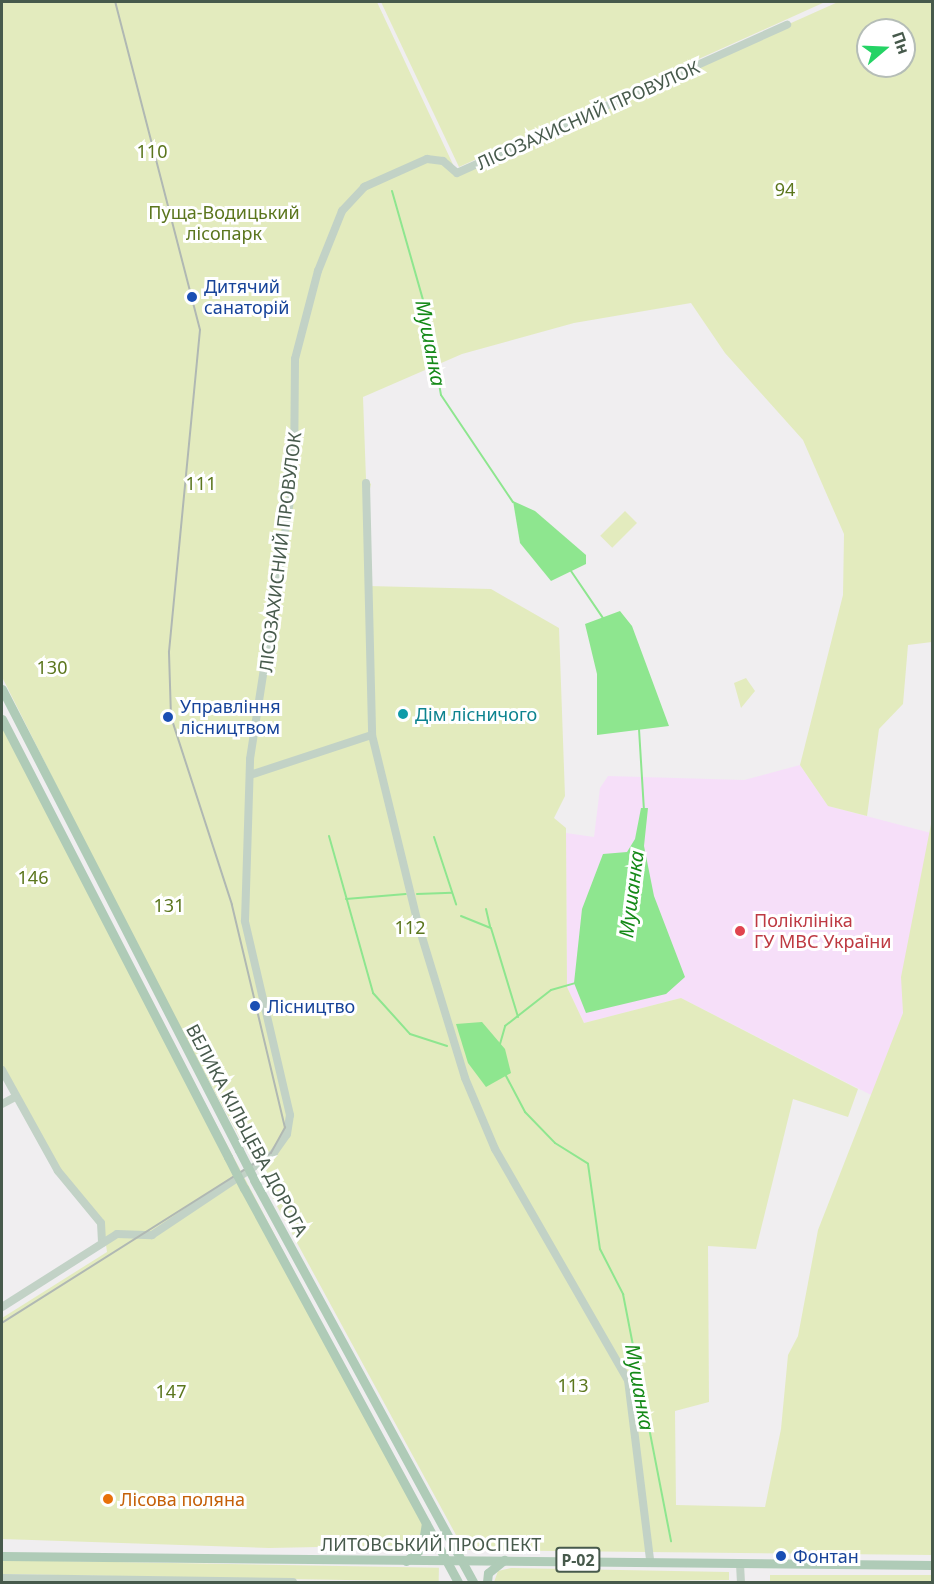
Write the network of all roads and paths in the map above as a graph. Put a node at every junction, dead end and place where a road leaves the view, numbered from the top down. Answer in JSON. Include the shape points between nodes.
{"nodes":[{"id":1,"x":787,"y":25,"type":"dead end"},
{"id":2,"x":366,"y":483,"type":"dead end"},
{"id":3,"x":2,"y":689,"type":"edge"},
{"id":4,"x":2,"y":719,"type":"edge"},
{"id":5,"x":372,"y":735,"type":"junction"},
{"id":6,"x":250,"y":775,"type":"junction"},
{"id":7,"x":2,"y":1070,"type":"edge"},
{"id":8,"x":15,"y":1097,"type":"junction"},
{"id":9,"x":2,"y":1104,"type":"edge"},
{"id":10,"x":102,"y":1243,"type":"junction"},
{"id":11,"x":2,"y":1307,"type":"edge"},
{"id":12,"x":426,"y":1521,"type":"junction"},
{"id":13,"x":2,"y":1556,"type":"edge"},
{"id":14,"x":462,"y":1560,"type":"junction"},
{"id":15,"x":505,"y":1560,"type":"junction"},
{"id":16,"x":650,"y":1560,"type":"junction"},
{"id":17,"x":405,"y":1561,"type":"junction"},
{"id":18,"x":447,"y":1561,"type":"junction"},
{"id":19,"x":740,"y":1564,"type":"junction"},
{"id":20,"x":933,"y":1565,"type":"edge"},
{"id":21,"x":2,"y":1578,"type":"edge"},
{"id":22,"x":293,"y":1582,"type":"edge"},
{"id":23,"x":458,"y":1582,"type":"edge"},
{"id":24,"x":473,"y":1582,"type":"edge"},
{"id":25,"x":487,"y":1582,"type":"edge"},
{"id":26,"x":741,"y":1582,"type":"edge"}],
"edges":[{"from":1,"to":6,"type":"street","name":"ЛІСОЗАХИСНИЙ ПРОВУЛОК","via":[[457,173],[443,161],[416,163],[364,187],[342,211],[318,271],[295,359],[294,475]]},
{"from":2,"to":5,"type":"street"},
{"from":3,"to":14,"type":"main road","name":"ВЕЛИКА КІЛЬЦЕВА ДОРОГА","bridge":true,"via":[[254,1180]]},
{"from":4,"to":12,"type":"main road","name":"ВЕЛИКА КІЛЬЦЕВА ДОРОГА","bridge":true,"via":[[244,1188]]},
{"from":5,"to":6,"type":"street"},
{"from":5,"to":16,"type":"street","via":[[418,924],[465,1078],[495,1149],[627,1380]]},
{"from":6,"to":10,"type":"street","name":"ЛІСОЗАХИСНИЙ ПРОВУЛОК","via":[[245,921],[290,1115],[287,1134],[273,1154],[152,1234],[117,1234]]},
{"from":7,"to":8,"type":"street"},
{"from":8,"to":9,"type":"street"},
{"from":8,"to":10,"type":"street","via":[[58,1171],[96,1214],[104,1230]]},
{"from":10,"to":11,"type":"street","name":"ЛІСОЗАХИСНИЙ ПРОВУЛОК"},
{"from":12,"to":17,"type":"main road","via":[[422,1548]]},
{"from":12,"to":18,"type":"main road","name":"ВЕЛИКА КІЛЬЦЕВА ДОРОГА"},
{"from":13,"to":17,"type":"main road","name":"ЛИТОВСЬКИЙ ПРОСПЕКТ"},
{"from":14,"to":15,"type":"main road","name":"ЛИТОВСЬКИЙ ПРОСПЕКТ","number":"Р-02"},
{"from":14,"to":18,"type":"main road","name":"ЛИТОВСЬКИЙ ПРОСПЕКТ","number":"Р-02"},
{"from":14,"to":24,"type":"main road","name":"ВЕЛИКА КІЛЬЦЕВА ДОРОГА"},
{"from":15,"to":16,"type":"main road","name":"ЛИТОВСЬКИЙ ПРОСПЕКТ","number":"Р-02"},
{"from":15,"to":25,"type":"main road","via":[[488,1573]]},
{"from":16,"to":19,"type":"main road","name":"ЛИТОВСЬКИЙ ПРОСПЕКТ","number":"Р-02"},
{"from":17,"to":18,"type":"main road","name":"ЛИТОВСЬКИЙ ПРОСПЕКТ"},
{"from":18,"to":23,"type":"main road","name":"ВЕЛИКА КІЛЬЦЕВА ДОРОГА"},
{"from":19,"to":20,"type":"main road","name":"ЛИТОВСЬКИЙ ПРОСПЕКТ","number":"Р-02"},
{"from":19,"to":26,"type":"street"},
{"from":21,"to":22,"type":"street"}]}
